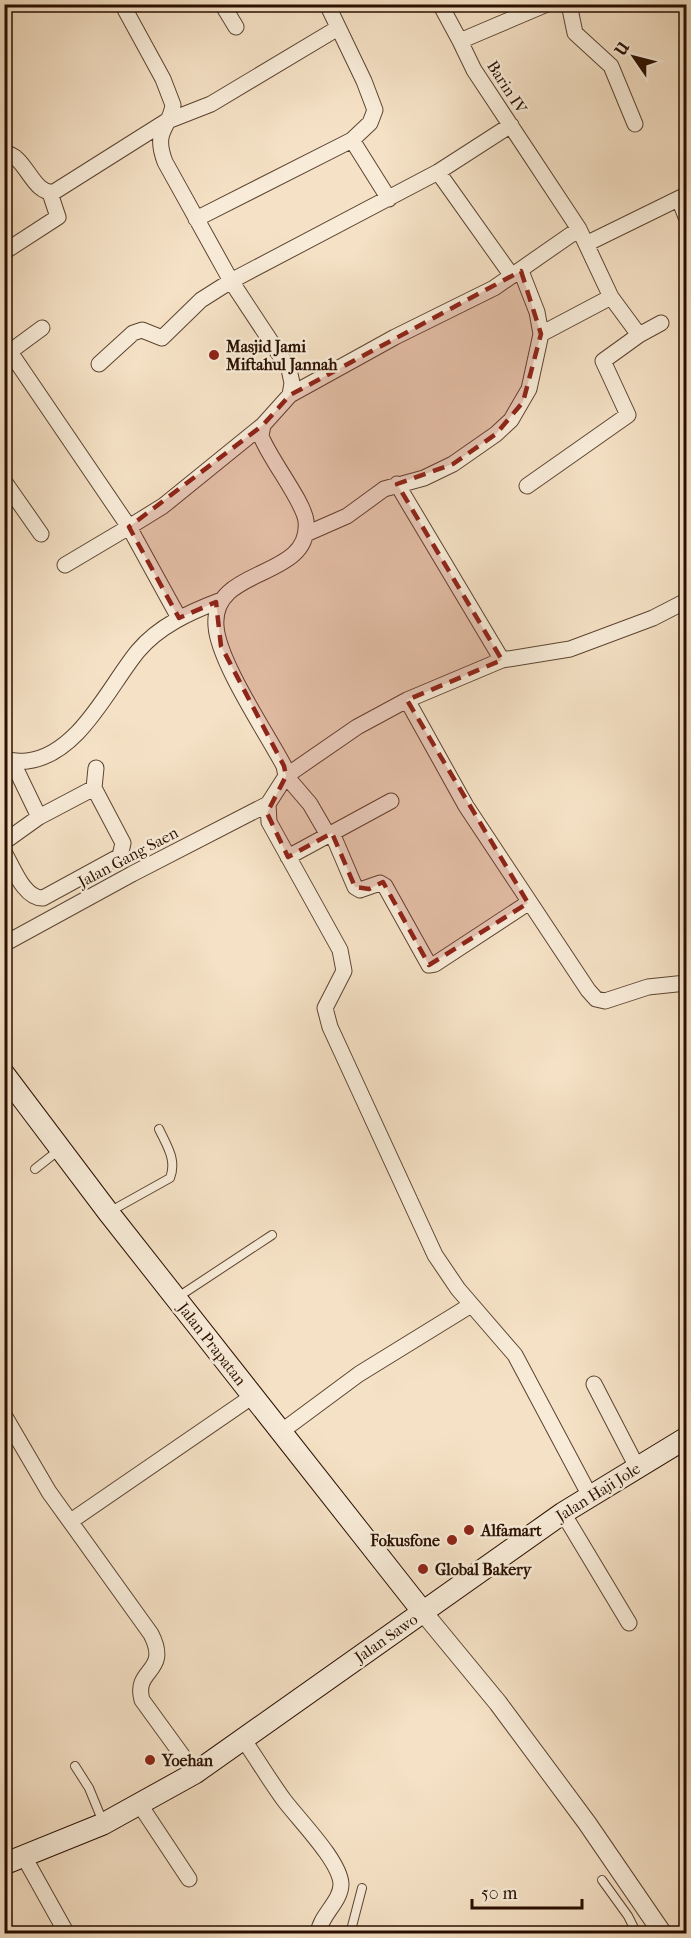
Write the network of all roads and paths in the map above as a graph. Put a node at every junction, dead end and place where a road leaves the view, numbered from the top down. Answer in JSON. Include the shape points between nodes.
{"nodes":[{"id":1,"x":122,"y":4,"type":"edge"},
{"id":2,"x":222,"y":4,"type":"edge"},
{"id":3,"x":327,"y":4,"type":"edge"},
{"id":4,"x":440,"y":4,"type":"edge"},
{"id":5,"x":546,"y":4,"type":"edge"},
{"id":6,"x":569,"y":4,"type":"edge"},
{"id":7,"x":236,"y":27,"type":"dead end"},
{"id":8,"x":338,"y":28,"type":"junction"},
{"id":9,"x":460,"y":41,"type":"junction"},
{"id":10,"x":165,"y":122,"type":"junction"},
{"id":11,"x":635,"y":124,"type":"dead end"},
{"id":12,"x":511,"y":125,"type":"junction"},
{"id":13,"x":352,"y":140,"type":"junction"},
{"id":14,"x":6,"y":151,"type":"edge"},
{"id":15,"x":438,"y":172,"type":"junction"},
{"id":16,"x":50,"y":193,"type":"junction"},
{"id":17,"x":683,"y":197,"type":"edge"},
{"id":18,"x":389,"y":199,"type":"junction"},
{"id":19,"x":687,"y":217,"type":"edge"},
{"id":20,"x":196,"y":219,"type":"junction"},
{"id":21,"x":579,"y":229,"type":"junction"},
{"id":22,"x":586,"y":244,"type":"junction"},
{"id":23,"x":4,"y":252,"type":"edge"},
{"id":24,"x":517,"y":274,"type":"junction"},
{"id":25,"x":231,"y":281,"type":"junction"},
{"id":26,"x":611,"y":297,"type":"junction"},
{"id":27,"x":661,"y":323,"type":"dead end"},
{"id":28,"x":42,"y":328,"type":"dead end"},
{"id":29,"x":541,"y":334,"type":"junction"},
{"id":30,"x":639,"y":335,"type":"junction"},
{"id":31,"x":8,"y":354,"type":"edge"},
{"id":32,"x":99,"y":364,"type":"dead end"},
{"id":33,"x":290,"y":395,"type":"junction"},
{"id":34,"x":263,"y":425,"type":"junction"},
{"id":35,"x":4,"y":481,"type":"edge"},
{"id":36,"x":397,"y":484,"type":"junction"},
{"id":37,"x":526,"y":486,"type":"dead end"},
{"id":38,"x":129,"y":527,"type":"junction"},
{"id":39,"x":41,"y":534,"type":"dead end"},
{"id":40,"x":306,"y":534,"type":"junction"},
{"id":41,"x":65,"y":565,"type":"dead end"},
{"id":42,"x":219,"y":600,"type":"junction"},
{"id":43,"x":687,"y":601,"type":"edge"},
{"id":44,"x":179,"y":618,"type":"junction"},
{"id":45,"x":502,"y":660,"type":"junction"},
{"id":46,"x":407,"y":700,"type":"junction"},
{"id":47,"x":7,"y":758,"type":"edge"},
{"id":48,"x":96,"y":768,"type":"dead end"},
{"id":49,"x":286,"y":776,"type":"junction"},
{"id":50,"x":94,"y":788,"type":"junction"},
{"id":51,"x":390,"y":801,"type":"dead end"},
{"id":52,"x":268,"y":804,"type":"junction"},
{"id":53,"x":39,"y":817,"type":"junction"},
{"id":54,"x":330,"y":834,"type":"junction"},
{"id":55,"x":4,"y":842,"type":"edge"},
{"id":56,"x":4,"y":852,"type":"edge"},
{"id":57,"x":288,"y":858,"type":"junction"},
{"id":58,"x":528,"y":903,"type":"junction"},
{"id":59,"x":4,"y":944,"type":"edge"},
{"id":60,"x":687,"y":983,"type":"edge"},
{"id":61,"x":4,"y":1074,"type":"edge"},
{"id":62,"x":159,"y":1130,"type":"dead end"},
{"id":63,"x":60,"y":1150,"type":"junction"},
{"id":64,"x":35,"y":1169,"type":"dead end"},
{"id":65,"x":108,"y":1212,"type":"junction"},
{"id":66,"x":272,"y":1235,"type":"dead end"},
{"id":67,"x":176,"y":1299,"type":"junction"},
{"id":68,"x":471,"y":1305,"type":"junction"},
{"id":69,"x":594,"y":1384,"type":"dead end"},
{"id":70,"x":253,"y":1396,"type":"junction"},
{"id":71,"x":4,"y":1415,"type":"edge"},
{"id":72,"x":282,"y":1431,"type":"junction"},
{"id":73,"x":687,"y":1438,"type":"edge"},
{"id":74,"x":637,"y":1467,"type":"junction"},
{"id":75,"x":590,"y":1496,"type":"junction"},
{"id":76,"x":563,"y":1513,"type":"junction"},
{"id":77,"x":71,"y":1521,"type":"junction"},
{"id":78,"x":423,"y":1612,"type":"junction"},
{"id":79,"x":629,"y":1623,"type":"dead end"},
{"id":80,"x":243,"y":1739,"type":"junction"},
{"id":81,"x":75,"y":1766,"type":"dead end"},
{"id":82,"x":195,"y":1773,"type":"junction"},
{"id":83,"x":140,"y":1805,"type":"junction"},
{"id":84,"x":104,"y":1824,"type":"junction"},
{"id":85,"x":14,"y":1860,"type":"edge"},
{"id":86,"x":189,"y":1879,"type":"dead end"},
{"id":87,"x":602,"y":1880,"type":"dead end"},
{"id":88,"x":362,"y":1888,"type":"dead end"},
{"id":89,"x":67,"y":1934,"type":"edge"},
{"id":90,"x":318,"y":1934,"type":"edge"},
{"id":91,"x":350,"y":1934,"type":"edge"},
{"id":92,"x":637,"y":1934,"type":"edge"},
{"id":93,"x":663,"y":1934,"type":"edge"}],
"edges":[{"from":1,"to":10,"type":"street","via":[[174,105]]},
{"from":2,"to":7,"type":"street"},
{"from":3,"to":8,"type":"street"},
{"from":4,"to":9,"type":"street","name":"Barin IV"},
{"from":5,"to":9,"type":"street"},
{"from":6,"to":11,"type":"street","via":[[575,33],[611,66]]},
{"from":8,"to":10,"type":"street","via":[[211,104]]},
{"from":8,"to":13,"type":"street","via":[[375,110],[370,123]]},
{"from":9,"to":12,"type":"street","name":"Barin IV","via":[[474,70]]},
{"from":10,"to":16,"type":"street"},
{"from":10,"to":20,"type":"street","via":[[160,149]]},
{"from":12,"to":15,"type":"street"},
{"from":12,"to":21,"type":"street","name":"Barin IV"},
{"from":13,"to":18,"type":"street"},
{"from":13,"to":20,"type":"street"},
{"from":14,"to":16,"type":"street"},
{"from":15,"to":18,"type":"street"},
{"from":15,"to":24,"type":"street"},
{"from":16,"to":23,"type":"street","via":[[57,217]]},
{"from":17,"to":19,"type":"street"},
{"from":17,"to":22,"type":"street"},
{"from":18,"to":25,"type":"street"},
{"from":20,"to":25,"type":"street"},
{"from":21,"to":22,"type":"street","name":"Barin IV"},
{"from":21,"to":24,"type":"street"},
{"from":22,"to":26,"type":"street","name":"Barin IV"},
{"from":24,"to":29,"type":"street","via":[[537,312]]},
{"from":24,"to":33,"type":"street"},
{"from":25,"to":32,"type":"street","via":[[201,300],[162,338],[142,330],[133,333]]},
{"from":25,"to":33,"type":"street","via":[[281,355],[292,382]]},
{"from":26,"to":29,"type":"street"},
{"from":26,"to":30,"type":"street","name":"Barin IV"},
{"from":27,"to":30,"type":"street"},
{"from":28,"to":31,"type":"street"},
{"from":29,"to":36,"type":"street","via":[[529,389],[511,420],[453,464],[423,478]]},
{"from":30,"to":37,"type":"street","via":[[603,361],[628,415]]},
{"from":31,"to":38,"type":"street"},
{"from":33,"to":34,"type":"street"},
{"from":34,"to":38,"type":"street","via":[[163,506]]},
{"from":34,"to":40,"type":"street","via":[[264,447],[306,518]]},
{"from":35,"to":39,"type":"street"},
{"from":36,"to":40,"type":"street","via":[[347,516]]},
{"from":36,"to":45,"type":"street"},
{"from":38,"to":41,"type":"street"},
{"from":38,"to":44,"type":"street"},
{"from":40,"to":42,"type":"street","via":[[278,566],[228,591]]},
{"from":42,"to":44,"type":"street"},
{"from":42,"to":49,"type":"street","via":[[216,629],[221,645]]},
{"from":43,"to":45,"type":"street","via":[[570,649]]},
{"from":44,"to":47,"type":"street","via":[[139,650],[79,731],[41,757],[27,761]]},
{"from":45,"to":46,"type":"street"},
{"from":46,"to":49,"type":"street","via":[[357,727]]},
{"from":46,"to":58,"type":"street","via":[[466,806]]},
{"from":47,"to":53,"type":"street"},
{"from":48,"to":50,"type":"street"},
{"from":49,"to":52,"type":"street"},
{"from":49,"to":54,"type":"street"},
{"from":50,"to":53,"type":"street"},
{"from":50,"to":56,"type":"street","via":[[123,843],[120,856],[43,898],[35,898],[28,893]]},
{"from":51,"to":54,"type":"street"},
{"from":52,"to":57,"type":"street","via":[[269,822]]},
{"from":52,"to":59,"type":"street","name":"Jalan Gang Saen"},
{"from":53,"to":55,"type":"street"},
{"from":54,"to":57,"type":"street"},
{"from":54,"to":58,"type":"street","via":[[356,887],[360,890],[381,883],[385,886],[429,965]]},
{"from":57,"to":68,"type":"street","via":[[342,956],[344,971],[325,1008],[330,1027],[435,1256]]},
{"from":58,"to":60,"type":"street","via":[[596,999],[605,1001],[648,987]]},
{"from":61,"to":63,"type":"main road","name":"Jalan Prapatan"},
{"from":62,"to":65,"type":"lane","via":[[172,1157],[174,1168],[170,1178]]},
{"from":63,"to":64,"type":"lane"},
{"from":63,"to":65,"type":"main road","name":"Jalan Prapatan"},
{"from":65,"to":67,"type":"main road","name":"Jalan Prapatan"},
{"from":66,"to":67,"type":"lane"},
{"from":67,"to":70,"type":"main road","name":"Jalan Prapatan"},
{"from":68,"to":72,"type":"street","via":[[359,1374]]},
{"from":68,"to":75,"type":"street","via":[[515,1355]]},
{"from":69,"to":74,"type":"street"},
{"from":70,"to":72,"type":"main road","name":"Jalan Prapatan"},
{"from":70,"to":77,"type":"street"},
{"from":71,"to":77,"type":"street"},
{"from":72,"to":78,"type":"main road","name":"Jalan Prapatan"},
{"from":73,"to":74,"type":"main road","name":"Jalan Haji Jole"},
{"from":74,"to":75,"type":"main road","name":"Jalan Haji Jole"},
{"from":75,"to":76,"type":"main road","name":"Jalan Haji Jole"},
{"from":76,"to":78,"type":"main road","name":"Jalan Haji Jole"},
{"from":76,"to":79,"type":"street"},
{"from":77,"to":82,"type":"street","via":[[151,1634],[158,1659],[142,1680],[142,1700]]},
{"from":78,"to":80,"type":"main road","name":"Jalan Sawo"},
{"from":78,"to":93,"type":"street","name":"Jalan Sawo","via":[[498,1703]]},
{"from":80,"to":82,"type":"main road","name":"Jalan Sawo"},
{"from":80,"to":90,"type":"street","via":[[339,1876],[340,1890],[323,1917]]},
{"from":81,"to":84,"type":"lane"},
{"from":82,"to":83,"type":"main road","name":"Jalan Sawo"},
{"from":83,"to":84,"type":"main road","name":"Jalan Sawo"},
{"from":83,"to":86,"type":"street"},
{"from":84,"to":85,"type":"main road","name":"Jalan Sawo"},
{"from":85,"to":89,"type":"street"},
{"from":87,"to":92,"type":"lane"},
{"from":88,"to":91,"type":"lane"}]}
